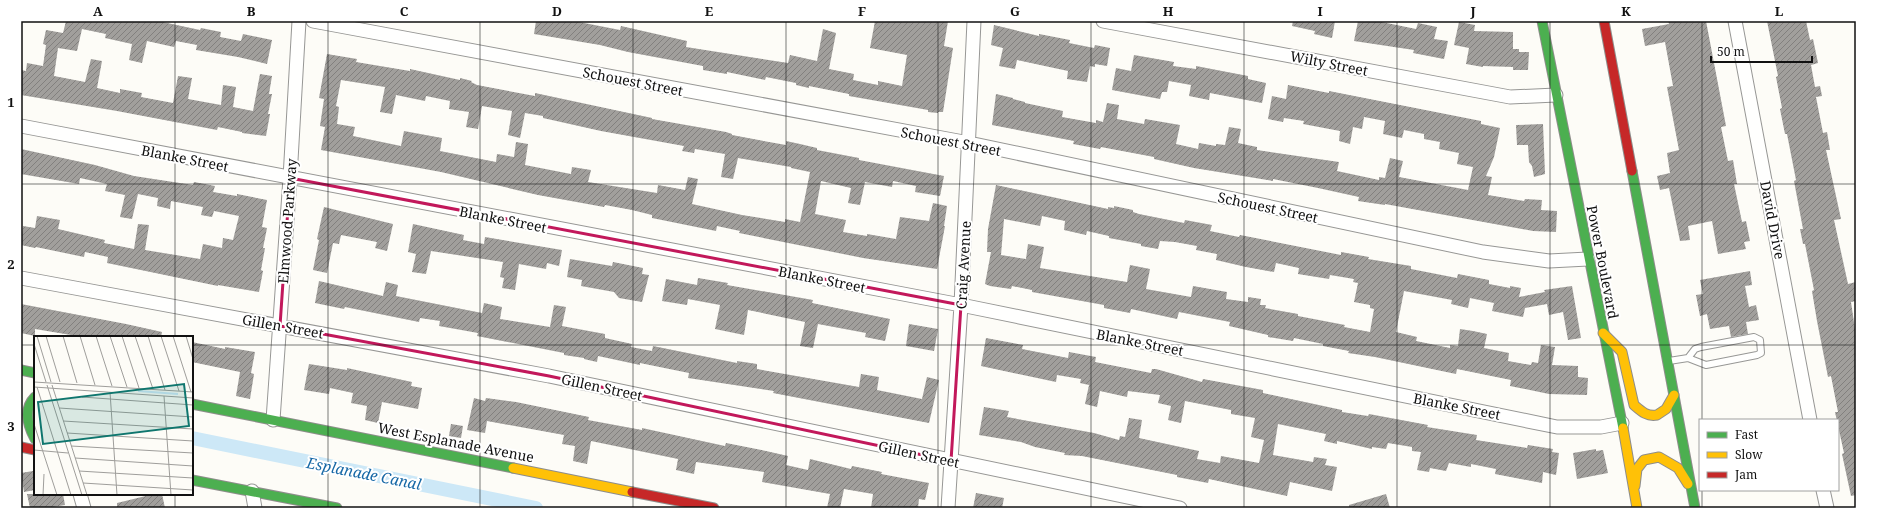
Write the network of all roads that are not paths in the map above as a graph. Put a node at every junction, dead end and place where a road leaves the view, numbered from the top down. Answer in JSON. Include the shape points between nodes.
{"nodes":[{"id":1,"x":299,"y":21,"type":"edge"},
{"id":2,"x":313,"y":21,"type":"edge"},
{"id":3,"x":974,"y":21,"type":"edge"},
{"id":4,"x":1103,"y":21,"type":"edge"},
{"id":5,"x":1542,"y":21,"type":"edge"},
{"id":6,"x":1604,"y":21,"type":"edge"},
{"id":7,"x":1736,"y":21,"type":"edge"},
{"id":8,"x":1556,"y":94,"type":"junction"},
{"id":9,"x":21,"y":126,"type":"edge"},
{"id":10,"x":969,"y":144,"type":"junction"},
{"id":11,"x":290,"y":178,"type":"junction"},
{"id":12,"x":1588,"y":259,"type":"junction"},
{"id":13,"x":21,"y":278,"type":"edge"},
{"id":14,"x":961,"y":306,"type":"junction"},
{"id":15,"x":280,"y":326,"type":"junction"},
{"id":16,"x":1603,"y":333,"type":"junction"},
{"id":17,"x":1688,"y":358,"type":"junction"},
{"id":18,"x":1668,"y":362,"type":"junction"},
{"id":19,"x":21,"y":370,"type":"edge"},
{"id":20,"x":34,"y":373,"type":"edge"},
{"id":21,"x":1674,"y":395,"type":"junction"},
{"id":22,"x":34,"y":398,"type":"edge"},
{"id":23,"x":193,"y":404,"type":"edge"},
{"id":24,"x":1810,"y":419,"type":"edge"},
{"id":25,"x":272,"y":420,"type":"junction"},
{"id":26,"x":1622,"y":423,"type":"junction"},
{"id":27,"x":34,"y":438,"type":"edge"},
{"id":28,"x":21,"y":448,"type":"edge"},
{"id":29,"x":34,"y":450,"type":"edge"},
{"id":30,"x":951,"y":461,"type":"junction"},
{"id":31,"x":193,"y":480,"type":"edge"},
{"id":32,"x":1691,"y":490,"type":"junction"},
{"id":33,"x":252,"y":491,"type":"junction"},
{"id":34,"x":1823,"y":491,"type":"edge"},
{"id":35,"x":1634,"y":492,"type":"junction"},
{"id":36,"x":638,"y":493,"type":"junction"},
{"id":37,"x":80,"y":495,"type":"edge"},
{"id":38,"x":645,"y":501,"type":"dead end"},
{"id":39,"x":84,"y":508,"type":"edge"},
{"id":40,"x":255,"y":508,"type":"edge"},
{"id":41,"x":337,"y":508,"type":"edge"},
{"id":42,"x":714,"y":508,"type":"edge"},
{"id":43,"x":948,"y":508,"type":"edge"},
{"id":44,"x":1180,"y":508,"type":"edge"},
{"id":45,"x":1637,"y":508,"type":"edge"},
{"id":46,"x":1695,"y":508,"type":"edge"},
{"id":47,"x":1827,"y":508,"type":"edge"}],
"edges":[{"from":1,"to":11,"type":"street","name":"Elmwood Parkway"},
{"from":2,"to":10,"type":"street","name":"Schouest Street"},
{"from":3,"to":10,"type":"street","name":"Craig Avenue"},
{"from":4,"to":8,"type":"street","name":"Wilty Street","via":[[1510,97]]},
{"from":5,"to":8,"type":"main road","name":"Power Boulevard"},
{"from":6,"to":18,"type":"main road"},
{"from":7,"to":24,"type":"street","name":"David Drive"},
{"from":8,"to":12,"type":"main road","name":"Power Boulevard"},
{"from":9,"to":11,"type":"street","name":"Blanke Street"},
{"from":10,"to":12,"type":"street","name":"Schouest Street","via":[[1483,252],[1549,261]]},
{"from":10,"to":14,"type":"street","name":"Craig Avenue"},
{"from":11,"to":14,"type":"street","name":"Blanke Street"},
{"from":11,"to":15,"type":"street","name":"Elmwood Parkway"},
{"from":12,"to":16,"type":"main road","name":"Power Boulevard"},
{"from":13,"to":15,"type":"street","name":"Gillen Street"},
{"from":14,"to":26,"type":"street","name":"Blanke Street","via":[[1557,427],[1600,427]]},
{"from":14,"to":30,"type":"street","name":"Craig Avenue"},
{"from":15,"to":25,"type":"street","name":"Elmwood Parkway"},
{"from":15,"to":30,"type":"street","name":"Gillen Street","via":[[549,376]]},
{"from":16,"to":21,"type":"main road","via":[[1622,352],[1634,405],[1640,411],[1653,417],[1660,415],[1668,408]]},
{"from":16,"to":26,"type":"main road","name":"Power Boulevard"},
{"from":17,"to":17,"type":"lane","via":[[1706,365],[1757,355],[1761,353],[1760,340],[1754,337],[1701,346]]},
{"from":17,"to":18,"type":"lane"},
{"from":18,"to":21,"type":"main road"},
{"from":19,"to":20,"type":"main road"},
{"from":21,"to":32,"type":"main road"},
{"from":22,"to":27,"type":"main road","via":[[27,410],[29,430]]},
{"from":23,"to":25,"type":"main road","name":"West Esplanade Avenue"},
{"from":25,"to":36,"type":"main road","name":"West Esplanade Avenue"},
{"from":26,"to":35,"type":"main road","name":"Power Boulevard"},
{"from":28,"to":29,"type":"main road"},
{"from":30,"to":43,"type":"street","name":"Craig Avenue"},
{"from":30,"to":44,"type":"street","name":"Gillen Street"},
{"from":31,"to":33,"type":"main road"},
{"from":32,"to":35,"type":"main road","via":[[1678,468],[1659,457],[1644,460],[1637,469]]},
{"from":32,"to":46,"type":"main road"},
{"from":33,"to":40,"type":"street"},
{"from":33,"to":41,"type":"main road"},
{"from":34,"to":47,"type":"street"},
{"from":35,"to":45,"type":"main road","name":"Power Boulevard"},
{"from":36,"to":38,"type":"main road"},
{"from":36,"to":42,"type":"main road","name":"West Esplanade Avenue"},
{"from":37,"to":39,"type":"street"}]}
